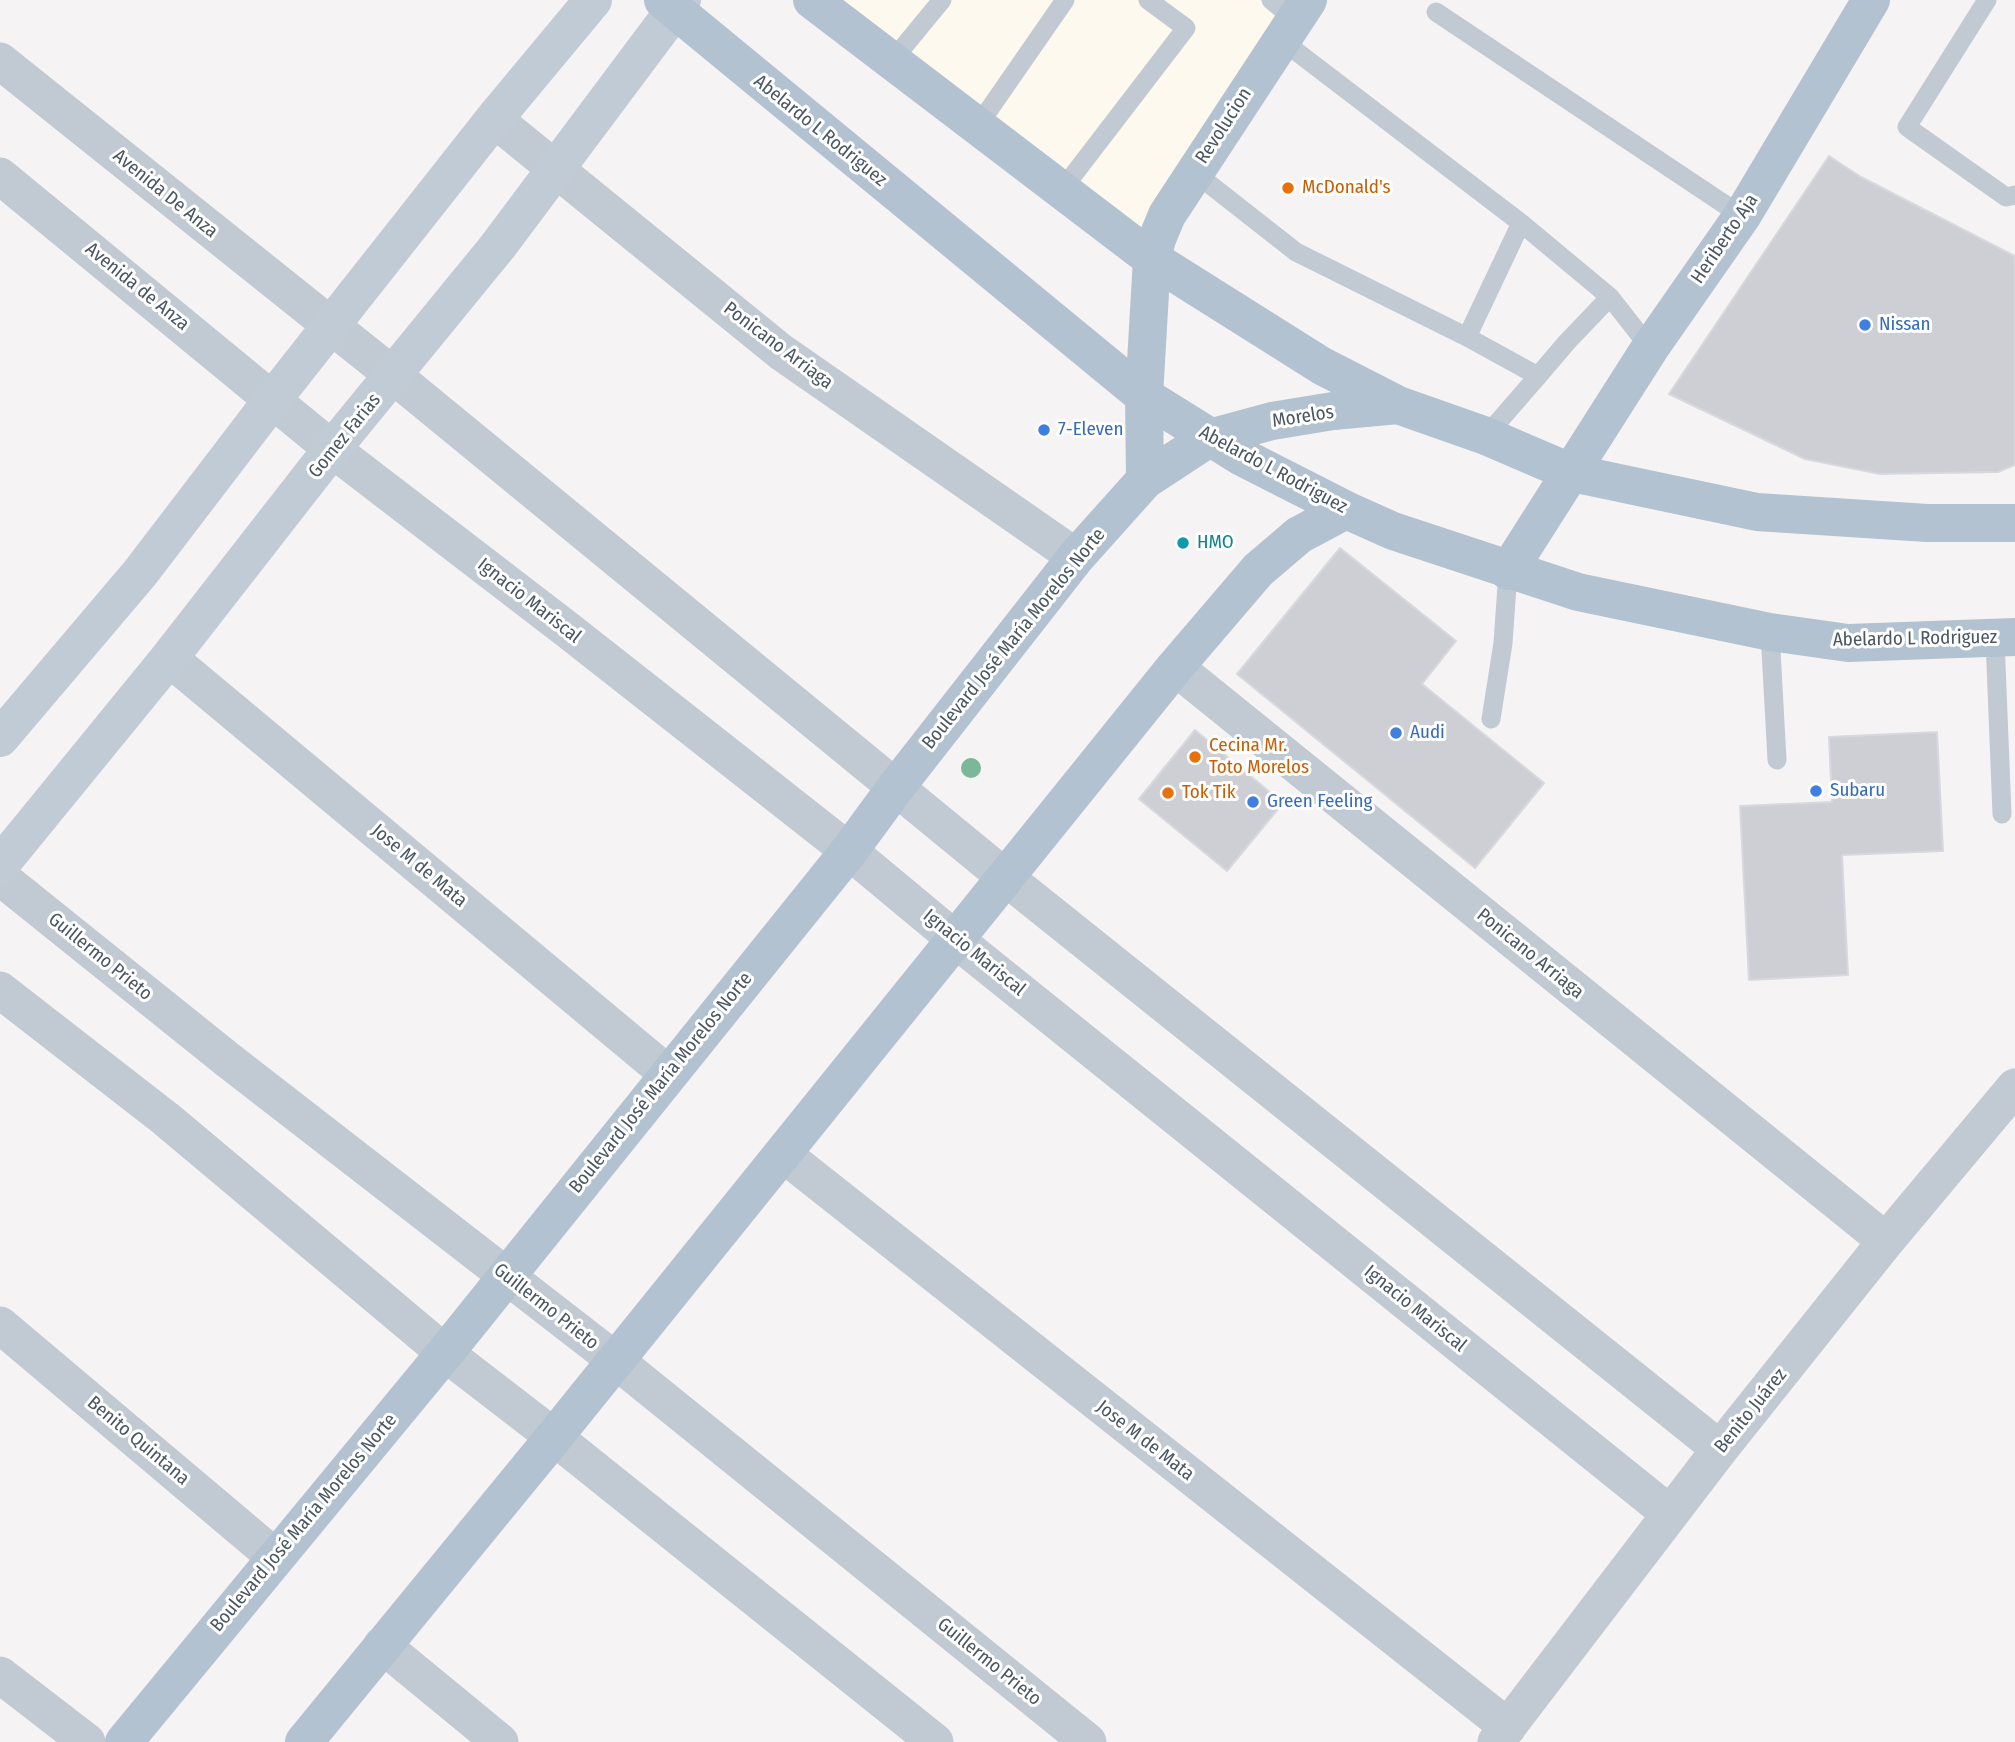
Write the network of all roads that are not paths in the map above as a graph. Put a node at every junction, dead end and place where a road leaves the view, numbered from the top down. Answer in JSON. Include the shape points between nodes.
{"nodes":[{"id":1,"x":593,"y":0,"type":"edge"},
{"id":2,"x":812,"y":0,"type":"edge"},
{"id":3,"x":942,"y":0,"type":"edge"},
{"id":4,"x":1065,"y":0,"type":"edge"},
{"id":5,"x":1148,"y":0,"type":"edge"},
{"id":6,"x":1871,"y":0,"type":"edge"},
{"id":7,"x":1987,"y":0,"type":"edge"},
{"id":8,"x":673,"y":3,"type":"edge"},
{"id":9,"x":1436,"y":12,"type":"dead end"},
{"id":10,"x":1289,"y":15,"type":"edge"},
{"id":11,"x":0,"y":61,"type":"edge"},
{"id":12,"x":891,"y":62,"type":"junction"},
{"id":13,"x":494,"y":119,"type":"junction"},
{"id":14,"x":977,"y":127,"type":"junction"},
{"id":15,"x":556,"y":169,"type":"junction"},
{"id":16,"x":1194,"y":172,"type":"junction"},
{"id":17,"x":0,"y":176,"type":"edge"},
{"id":18,"x":1061,"y":191,"type":"junction"},
{"id":19,"x":2015,"y":195,"type":"edge"},
{"id":20,"x":1742,"y":216,"type":"junction"},
{"id":21,"x":1521,"y":223,"type":"junction"},
{"id":22,"x":1152,"y":259,"type":"junction"},
{"id":23,"x":1610,"y":297,"type":"junction"},
{"id":24,"x":331,"y":326,"type":"junction"},
{"id":25,"x":1467,"y":337,"type":"junction"},
{"id":26,"x":1650,"y":348,"type":"junction"},
{"id":27,"x":394,"y":376,"type":"junction"},
{"id":28,"x":1538,"y":376,"type":"junction"},
{"id":29,"x":1144,"y":396,"type":"junction"},
{"id":30,"x":273,"y":399,"type":"junction"},
{"id":31,"x":1398,"y":405,"type":"junction"},
{"id":32,"x":1486,"y":436,"type":"junction"},
{"id":33,"x":1209,"y":438,"type":"junction"},
{"id":34,"x":332,"y":449,"type":"junction"},
{"id":35,"x":1572,"y":473,"type":"junction"},
{"id":36,"x":1145,"y":480,"type":"junction"},
{"id":37,"x":1346,"y":510,"type":"junction"},
{"id":38,"x":2015,"y":523,"type":"edge"},
{"id":39,"x":1076,"y":557,"type":"junction"},
{"id":40,"x":1508,"y":571,"type":"junction"},
{"id":41,"x":1770,"y":632,"type":"junction"},
{"id":42,"x":2005,"y":638,"type":"edge"},
{"id":43,"x":169,"y":659,"type":"junction"},
{"id":44,"x":1175,"y":667,"type":"junction"},
{"id":45,"x":1491,"y":719,"type":"dead end"},
{"id":46,"x":0,"y":738,"type":"edge"},
{"id":47,"x":1777,"y":760,"type":"dead end"},
{"id":48,"x":896,"y":787,"type":"junction"},
{"id":49,"x":2002,"y":814,"type":"dead end"},
{"id":50,"x":849,"y":850,"type":"junction"},
{"id":51,"x":0,"y":865,"type":"edge"},
{"id":52,"x":0,"y":877,"type":"edge"},
{"id":53,"x":1005,"y":877,"type":"junction"},
{"id":54,"x":956,"y":940,"type":"junction"},
{"id":55,"x":0,"y":990,"type":"edge"},
{"id":56,"x":668,"y":1074,"type":"junction"},
{"id":57,"x":2015,"y":1087,"type":"edge"},
{"id":58,"x":783,"y":1154,"type":"junction"},
{"id":59,"x":1886,"y":1241,"type":"junction"},
{"id":60,"x":507,"y":1276,"type":"junction"},
{"id":61,"x":0,"y":1325,"type":"edge"},
{"id":62,"x":445,"y":1353,"type":"junction"},
{"id":63,"x":615,"y":1360,"type":"junction"},
{"id":64,"x":554,"y":1437,"type":"junction"},
{"id":65,"x":1720,"y":1449,"type":"junction"},
{"id":66,"x":1669,"y":1513,"type":"junction"},
{"id":67,"x":275,"y":1557,"type":"junction"},
{"id":68,"x":382,"y":1645,"type":"junction"},
{"id":69,"x":0,"y":1675,"type":"edge"},
{"id":70,"x":1502,"y":1735,"type":"edge"},
{"id":71,"x":87,"y":1742,"type":"edge"},
{"id":72,"x":124,"y":1742,"type":"edge"},
{"id":73,"x":304,"y":1742,"type":"edge"},
{"id":74,"x":500,"y":1742,"type":"edge"},
{"id":75,"x":935,"y":1742,"type":"edge"},
{"id":76,"x":1088,"y":1742,"type":"edge"}],
"edges":[{"from":1,"to":13,"type":"street"},
{"from":2,"to":12,"type":"main road"},
{"from":3,"to":12,"type":"lane"},
{"from":4,"to":14,"type":"lane"},
{"from":5,"to":18,"type":"lane","via":[[1186,28]]},
{"from":6,"to":20,"type":"main road","name":"Heriberto Aja"},
{"from":7,"to":19,"type":"lane","via":[[1907,127],[2006,197]]},
{"from":8,"to":15,"type":"street","name":"Gomez Farias"},
{"from":8,"to":29,"type":"main road","name":"Abelardo L Rodriguez"},
{"from":9,"to":20,"type":"lane"},
{"from":10,"to":16,"type":"main road","name":"Revolucion"},
{"from":10,"to":21,"type":"lane"},
{"from":11,"to":24,"type":"street","name":"Avenida De Anza"},
{"from":12,"to":14,"type":"main road"},
{"from":13,"to":15,"type":"street","name":"Ponicano Arriaga"},
{"from":13,"to":24,"type":"street"},
{"from":14,"to":18,"type":"main road"},
{"from":15,"to":27,"type":"street","name":"Gomez Farias"},
{"from":15,"to":39,"type":"street","name":"Ponicano Arriaga","via":[[781,352]]},
{"from":16,"to":22,"type":"main road","name":"Revolucion","via":[[1167,215]]},
{"from":16,"to":25,"type":"lane","via":[[1296,252]]},
{"from":17,"to":30,"type":"street","name":"Avenida de Anza"},
{"from":18,"to":22,"type":"main road"},
{"from":20,"to":26,"type":"main road","name":"Heriberto Aja"},
{"from":21,"to":23,"type":"lane"},
{"from":21,"to":25,"type":"lane"},
{"from":22,"to":29,"type":"main road","name":"Revolucion"},
{"from":22,"to":31,"type":"main road","via":[[1322,366]]},
{"from":23,"to":26,"type":"lane"},
{"from":23,"to":28,"type":"lane"},
{"from":24,"to":27,"type":"street"},
{"from":24,"to":30,"type":"street"},
{"from":25,"to":28,"type":"lane"},
{"from":26,"to":35,"type":"main road","name":"Heriberto Aja"},
{"from":27,"to":34,"type":"street","name":"Gomez Farias"},
{"from":27,"to":48,"type":"street"},
{"from":28,"to":32,"type":"lane"},
{"from":29,"to":33,"type":"main road","name":"Abelardo L Rodriguez"},
{"from":29,"to":36,"type":"main road","name":"Revolucion"},
{"from":30,"to":34,"type":"street","name":"Ignacio Mariscal"},
{"from":30,"to":46,"type":"street","via":[[140,573]]},
{"from":31,"to":32,"type":"main road"},
{"from":31,"to":33,"type":"main road","name":"Morelos","via":[[1272,421]]},
{"from":32,"to":35,"type":"main road"},
{"from":33,"to":36,"type":"main road","name":"Boulevard José María Morelos Norte"},
{"from":33,"to":37,"type":"main road","name":"Abelardo L Rodriguez"},
{"from":34,"to":43,"type":"street","name":"Gomez Farias"},
{"from":34,"to":50,"type":"street","name":"Ignacio Mariscal"},
{"from":35,"to":38,"type":"main road","via":[[1757,512],[1927,523]]},
{"from":35,"to":40,"type":"main road","name":"Heriberto Aja"},
{"from":36,"to":39,"type":"main road","name":"Boulevard José María Morelos Norte"},
{"from":37,"to":40,"type":"main road","name":"Abelardo L Rodriguez"},
{"from":37,"to":44,"type":"main road","via":[[1299,535],[1258,569]]},
{"from":39,"to":48,"type":"main road","name":"Boulevard José María Morelos Norte"},
{"from":40,"to":41,"type":"main road","name":"Abelardo L Rodriguez","via":[[1578,592]]},
{"from":40,"to":45,"type":"lane"},
{"from":41,"to":42,"type":"main road","name":"Abelardo L Rodriguez","via":[[1848,642]]},
{"from":41,"to":47,"type":"lane"},
{"from":42,"to":49,"type":"lane"},
{"from":43,"to":51,"type":"street","name":"Gomez Farias"},
{"from":43,"to":56,"type":"street","name":"Jose M de Mata"},
{"from":44,"to":53,"type":"main road"},
{"from":44,"to":59,"type":"street","name":"Ponicano Arriaga"},
{"from":48,"to":50,"type":"main road","name":"Boulevard José María Morelos Norte"},
{"from":48,"to":53,"type":"street"},
{"from":50,"to":54,"type":"street","name":"Ignacio Mariscal"},
{"from":50,"to":56,"type":"main road","name":"Boulevard José María Morelos Norte"},
{"from":52,"to":60,"type":"street","name":"Guillermo Prieto"},
{"from":53,"to":54,"type":"main road"},
{"from":53,"to":65,"type":"street"},
{"from":54,"to":58,"type":"main road"},
{"from":54,"to":66,"type":"street","name":"Ignacio Mariscal"},
{"from":55,"to":62,"type":"street","via":[[166,1119]]},
{"from":56,"to":60,"type":"main road","name":"Boulevard José María Morelos Norte"},
{"from":57,"to":59,"type":"street","name":"Benito Juárez"},
{"from":58,"to":63,"type":"main road"},
{"from":58,"to":70,"type":"street","name":"Jose M de Mata"},
{"from":59,"to":65,"type":"street","name":"Benito Juárez"},
{"from":60,"to":62,"type":"main road","name":"Boulevard José María Morelos Norte"},
{"from":60,"to":63,"type":"street","name":"Guillermo Prieto"},
{"from":61,"to":67,"type":"street","name":"Benito Quintana"},
{"from":62,"to":64,"type":"street"},
{"from":62,"to":67,"type":"main road","name":"Boulevard José María Morelos Norte"},
{"from":63,"to":64,"type":"main road"},
{"from":63,"to":76,"type":"street","name":"Guillermo Prieto"},
{"from":64,"to":68,"type":"main road"},
{"from":64,"to":75,"type":"street"},
{"from":65,"to":66,"type":"street","name":"Benito Juárez"},
{"from":66,"to":70,"type":"street","name":"Benito Juárez"},
{"from":67,"to":72,"type":"main road","name":"Boulevard José María Morelos Norte"},
{"from":68,"to":73,"type":"main road"},
{"from":68,"to":74,"type":"street"},
{"from":69,"to":71,"type":"street"}]}
